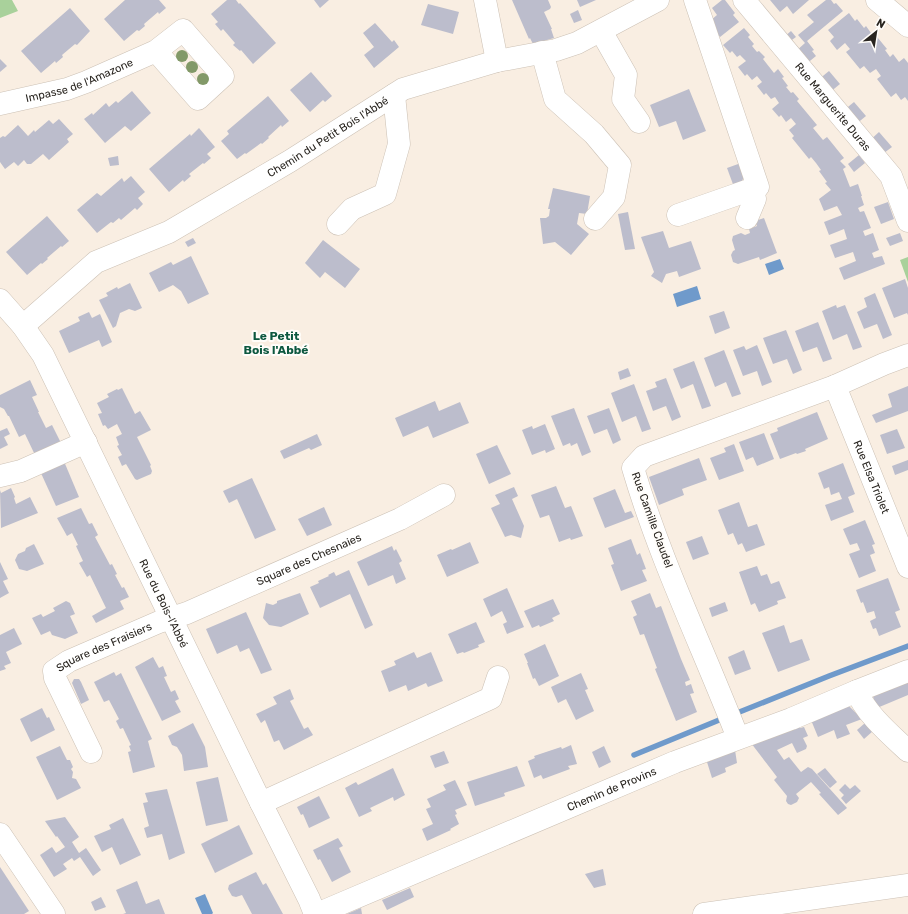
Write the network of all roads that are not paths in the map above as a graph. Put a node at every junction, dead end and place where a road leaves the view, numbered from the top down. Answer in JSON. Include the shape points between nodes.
{"nodes":[{"id":1,"x":485,"y":0,"type":"edge"},
{"id":2,"x":658,"y":0,"type":"edge"},
{"id":3,"x":695,"y":0,"type":"edge"},
{"id":4,"x":744,"y":0,"type":"edge"},
{"id":5,"x":877,"y":0,"type":"edge"},
{"id":6,"x":908,"y":26,"type":"edge"},
{"id":7,"x":601,"y":31,"type":"junction"},
{"id":8,"x":156,"y":51,"type":"dead end"},
{"id":9,"x":542,"y":52,"type":"junction"},
{"id":10,"x":498,"y":61,"type":"junction"},
{"id":11,"x":394,"y":95,"type":"junction"},
{"id":12,"x":0,"y":104,"type":"edge"},
{"id":13,"x":639,"y":122,"type":"dead end"},
{"id":14,"x":752,"y":189,"type":"junction"},
{"id":15,"x":678,"y":215,"type":"dead end"},
{"id":16,"x":747,"y":218,"type":"dead end"},
{"id":17,"x":595,"y":219,"type":"dead end"},
{"id":18,"x":908,"y":221,"type":"edge"},
{"id":19,"x":338,"y":224,"type":"dead end"},
{"id":20,"x":0,"y":300,"type":"edge"},
{"id":21,"x":23,"y":326,"type":"junction"},
{"id":22,"x":908,"y":355,"type":"edge"},
{"id":23,"x":835,"y":386,"type":"junction"},
{"id":24,"x":86,"y":442,"type":"junction"},
{"id":25,"x":0,"y":476,"type":"edge"},
{"id":26,"x":444,"y":495,"type":"dead end"},
{"id":27,"x":908,"y":567,"type":"edge"},
{"id":28,"x":171,"y":619,"type":"junction"},
{"id":29,"x":908,"y":671,"type":"edge"},
{"id":30,"x":498,"y":678,"type":"dead end"},
{"id":31,"x":857,"y":691,"type":"junction"},
{"id":32,"x":736,"y":733,"type":"junction"},
{"id":33,"x":908,"y":751,"type":"edge"},
{"id":34,"x":91,"y":752,"type":"dead end"},
{"id":35,"x":261,"y":802,"type":"junction"},
{"id":36,"x":0,"y":834,"type":"edge"},
{"id":37,"x":908,"y":885,"type":"edge"},
{"id":38,"x":54,"y":914,"type":"edge"},
{"id":39,"x":316,"y":914,"type":"edge"},
{"id":40,"x":704,"y":914,"type":"edge"}],
"edges":[{"from":1,"to":10,"type":"street"},
{"from":2,"to":7,"type":"street","name":"Chemin du Petit Bois l'Abbé"},
{"from":3,"to":14,"type":"street","via":[[758,187]]},
{"from":4,"to":18,"type":"street","name":"Rue Marguerite Duras","via":[[891,176]]},
{"from":5,"to":6,"type":"street"},
{"from":7,"to":9,"type":"street","name":"Chemin du Petit Bois l'Abbé","via":[[577,43]]},
{"from":7,"to":13,"type":"street","via":[[626,75],[623,98]]},
{"from":8,"to":12,"type":"street","name":"Impasse de l'Amazone","via":[[67,89]]},
{"from":9,"to":10,"type":"street","name":"Chemin du Petit Bois l'Abbé"},
{"from":9,"to":17,"type":"street","via":[[555,99],[594,134],[620,165],[614,197]]},
{"from":10,"to":11,"type":"street","name":"Chemin du Petit Bois l'Abbé","via":[[403,89]]},
{"from":11,"to":19,"type":"street","via":[[399,144],[386,194],[352,209]]},
{"from":11,"to":21,"type":"street","name":"Chemin du Petit Bois l'Abbé","via":[[290,161],[169,232],[96,262]]},
{"from":14,"to":15,"type":"street"},
{"from":14,"to":16,"type":"street","via":[[754,199]]},
{"from":20,"to":21,"type":"street","name":"Rue du Bois-l'Abbé"},
{"from":21,"to":24,"type":"street","name":"Rue du Bois-l'Abbé","via":[[43,354]]},
{"from":22,"to":23,"type":"street","name":"Rue Camille Claudel"},
{"from":23,"to":27,"type":"street","name":"Rue Elsa Triolet"},
{"from":23,"to":32,"type":"street","name":"Rue Camille Claudel","via":[[644,456],[632,468],[685,610]]},
{"from":24,"to":25,"type":"street","via":[[22,471]]},
{"from":24,"to":28,"type":"street","name":"Rue du Bois-l'Abbé"},
{"from":26,"to":28,"type":"street","name":"Square des Chesnaies","via":[[400,519]]},
{"from":28,"to":34,"type":"street","name":"Square des Fraisiers","via":[[69,661],[54,671]]},
{"from":28,"to":35,"type":"street","name":"Rue du Bois-l'Abbé"},
{"from":29,"to":31,"type":"street","name":"Chemin de Provins"},
{"from":30,"to":35,"type":"street","via":[[491,698]]},
{"from":31,"to":32,"type":"street","name":"Chemin de Provins","via":[[791,719]]},
{"from":31,"to":33,"type":"street","via":[[859,698],[882,726]]},
{"from":32,"to":39,"type":"street","name":"Chemin de Provins","via":[[643,776]]},
{"from":35,"to":39,"type":"street","name":"Rue du Bois-l'Abbé"},
{"from":36,"to":38,"type":"street"},
{"from":37,"to":40,"type":"street"}]}
